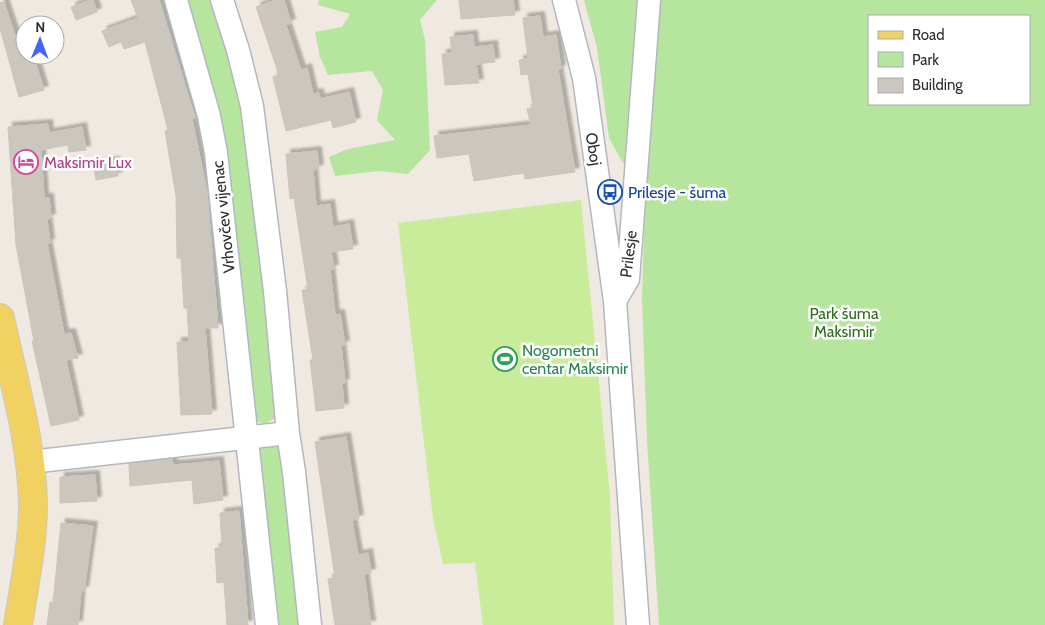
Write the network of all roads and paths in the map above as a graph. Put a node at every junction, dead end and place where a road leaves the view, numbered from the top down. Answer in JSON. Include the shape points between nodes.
{"nodes":[{"id":1,"x":176,"y":0,"type":"edge"},
{"id":2,"x":222,"y":0,"type":"edge"},
{"id":3,"x":564,"y":0,"type":"edge"},
{"id":4,"x":649,"y":0,"type":"edge"},
{"id":5,"x":615,"y":300,"type":"junction"},
{"id":6,"x":0,"y":318,"type":"edge"},
{"id":7,"x":288,"y":433,"type":"junction"},
{"id":8,"x":246,"y":438,"type":"junction"},
{"id":9,"x":30,"y":462,"type":"junction"},
{"id":10,"x":18,"y":625,"type":"edge"},
{"id":11,"x":267,"y":625,"type":"edge"},
{"id":12,"x":310,"y":625,"type":"edge"},
{"id":13,"x":638,"y":625,"type":"edge"}],
"edges":[{"from":1,"to":8,"type":"street","name":"Vrhovčev vijenac","via":[[209,116],[216,153]]},
{"from":2,"to":7,"type":"street","via":[[252,106]]},
{"from":3,"to":5,"type":"street","name":"Oboj","via":[[584,78]]},
{"from":4,"to":5,"type":"street","name":"Prilesje","via":[[628,279]]},
{"from":5,"to":13,"type":"street","name":"Prilesje"},
{"from":6,"to":9,"type":"main road"},
{"from":7,"to":8,"type":"street"},
{"from":7,"to":12,"type":"street"},
{"from":8,"to":9,"type":"street"},
{"from":8,"to":11,"type":"street","name":"Vrhovčev vijenac"},
{"from":9,"to":10,"type":"main road","via":[[32,531]]}]}
